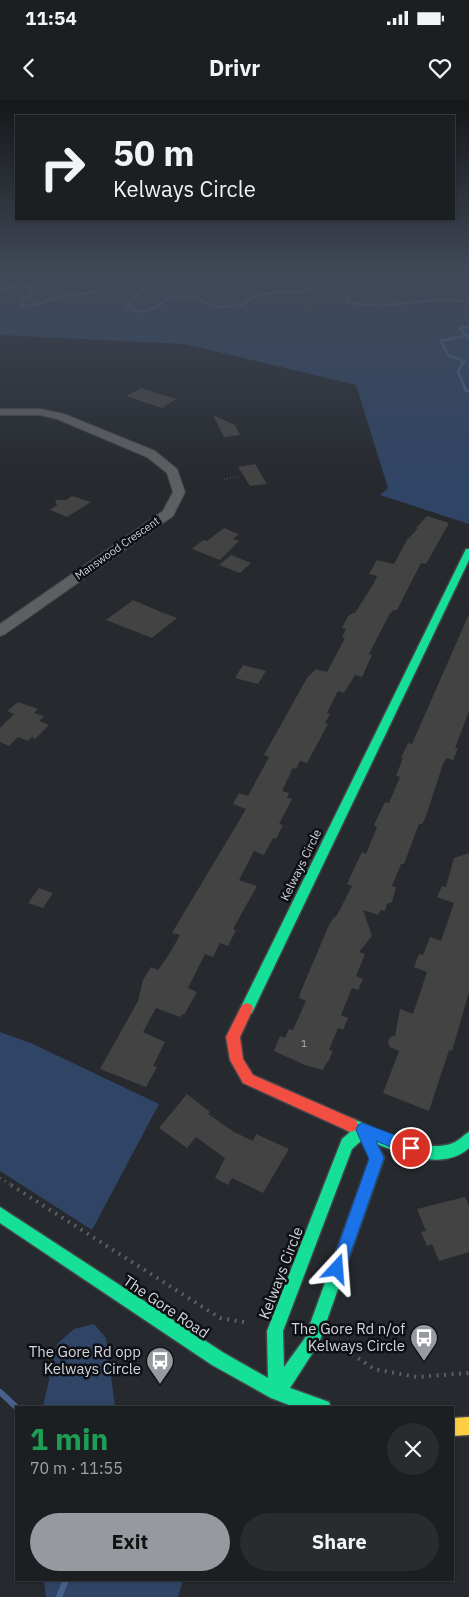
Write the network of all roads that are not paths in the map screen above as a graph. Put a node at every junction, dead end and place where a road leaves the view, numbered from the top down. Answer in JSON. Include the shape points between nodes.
{"nodes":[{"id":1,"x":0,"y":412,"type":"edge"},
{"id":2,"x":469,"y":551,"type":"edge"},
{"id":3,"x":0,"y":631,"type":"edge"},
{"id":4,"x":363,"y":1130,"type":"junction"},
{"id":5,"x":469,"y":1139,"type":"edge"},
{"id":6,"x":0,"y":1214,"type":"edge"},
{"id":7,"x":277,"y":1392,"type":"junction"},
{"id":8,"x":317,"y":1406,"type":"edge"},
{"id":9,"x":469,"y":1426,"type":"edge"},
{"id":10,"x":454,"y":1428,"type":"edge"}],
"edges":[{"from":1,"to":3,"type":"street","name":"Manswood Crescent","via":[[40,412],[60,416],[152,454],[174,472],[179,492],[168,513]]},
{"from":2,"to":4,"type":"street","name":"Kelways Circle","via":[[233,1037],[236,1059],[248,1079]]},
{"from":4,"to":5,"type":"street","name":"Kelways Circle","via":[[421,1152],[456,1150]]},
{"from":4,"to":7,"type":"street","name":"Kelways Circle","via":[[347,1144],[274,1331]]},
{"from":4,"to":7,"type":"street","via":[[377,1158],[311,1343]]},
{"from":6,"to":7,"type":"street","name":"The Gore Road","via":[[218,1360]]},
{"from":7,"to":8,"type":"street","name":"The Gore Road"},
{"from":9,"to":10,"type":"street"}]}
